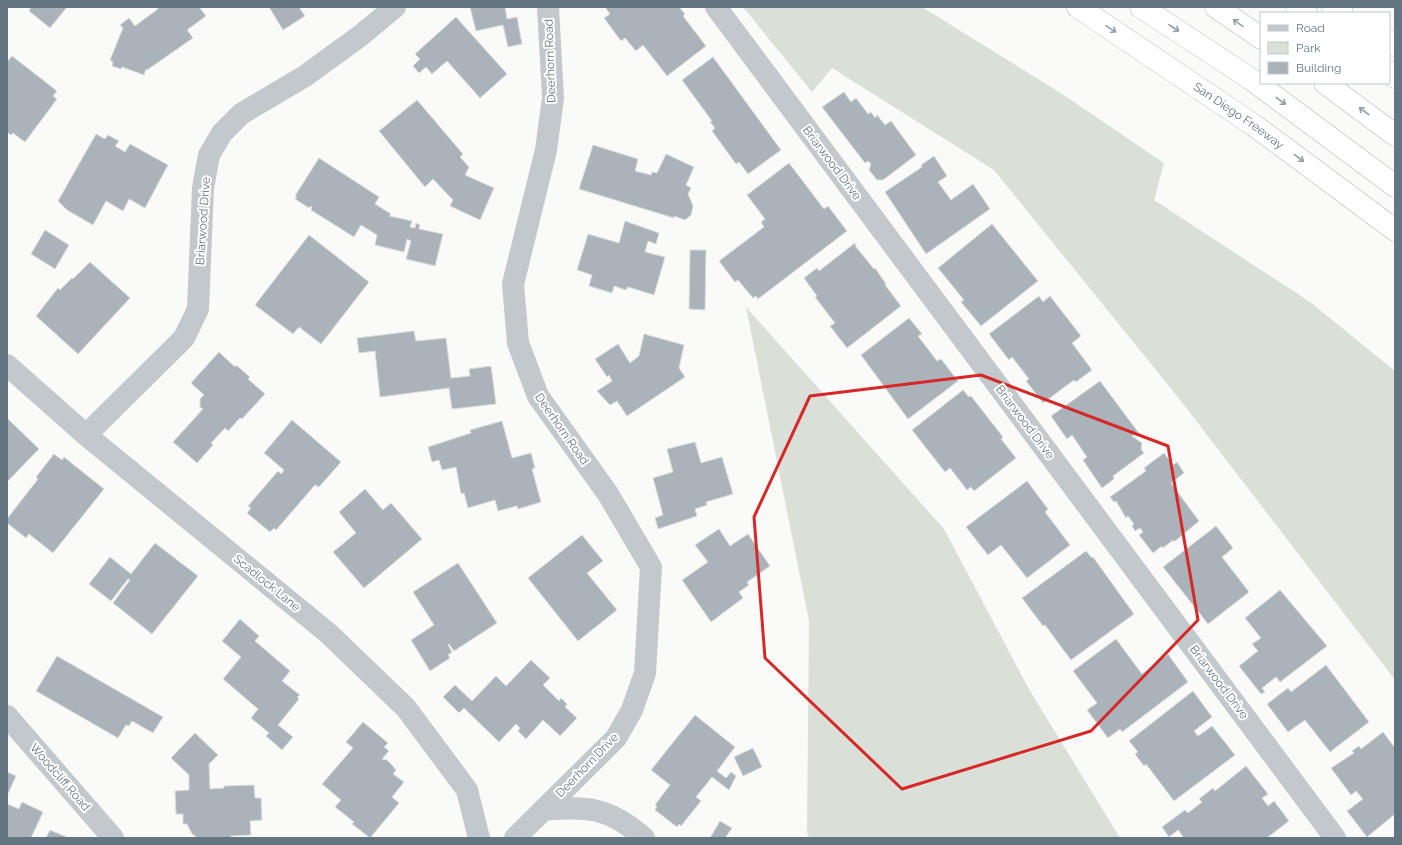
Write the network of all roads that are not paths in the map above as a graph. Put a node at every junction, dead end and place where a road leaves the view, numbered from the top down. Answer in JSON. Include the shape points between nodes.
{"nodes":[{"id":1,"x":395,"y":7,"type":"edge"},
{"id":2,"x":548,"y":7,"type":"edge"},
{"id":3,"x":716,"y":7,"type":"edge"},
{"id":4,"x":1078,"y":7,"type":"edge"},
{"id":5,"x":1141,"y":7,"type":"edge"},
{"id":6,"x":1216,"y":7,"type":"edge"},
{"id":7,"x":1260,"y":37,"type":"edge"},
{"id":8,"x":1326,"y":84,"type":"edge"},
{"id":9,"x":1395,"y":135,"type":"edge"},
{"id":10,"x":1395,"y":186,"type":"edge"},
{"id":11,"x":1395,"y":230,"type":"edge"},
{"id":12,"x":7,"y":365,"type":"edge"},
{"id":13,"x":86,"y":435,"type":"junction"},
{"id":14,"x":646,"y":673,"type":"joint"},
{"id":15,"x":7,"y":716,"type":"edge"},
{"id":16,"x":543,"y":810,"type":"junction"},
{"id":17,"x":113,"y":838,"type":"edge"},
{"id":18,"x":479,"y":838,"type":"edge"},
{"id":19,"x":514,"y":838,"type":"edge"},
{"id":20,"x":644,"y":838,"type":"edge"},
{"id":21,"x":1335,"y":838,"type":"edge"}],
"edges":[{"from":1,"to":13,"type":"street","name":"Briarwood Drive","via":[[305,76],[241,114],[222,133],[209,155],[203,188],[198,309],[184,338]]},
{"from":2,"to":14,"type":"street","name":"Deerhorn Road","via":[[553,98],[546,150],[513,284],[518,343],[538,396],[608,494],[651,567]]},
{"from":3,"to":21,"type":"street","name":"Briarwood Drive"},
{"from":4,"to":11,"type":"highway","name":"San Diego Freeway","one_way":true,"via":[[1255,126]]},
{"from":5,"to":10,"type":"highway","one_way":true,"via":[[1251,79]]},
{"from":7,"to":6,"type":"highway","one_way":true},
{"from":9,"to":8,"type":"highway","one_way":true},
{"from":12,"to":13,"type":"street","name":"Scadlock Lane"},
{"from":13,"to":18,"type":"street","name":"Scadlock Lane","via":[[328,633],[406,708],[466,790]]},
{"from":14,"to":16,"type":"street","name":"Deerhorn Drive","via":[[632,710],[616,738]]},
{"from":15,"to":17,"type":"street","name":"Woodcliff Road"},
{"from":16,"to":19,"type":"street","name":"Deerhorn Drive"},
{"from":16,"to":20,"type":"street","name":"Deerhorn Drive","via":[[574,807],[604,812],[620,819]]}]}
